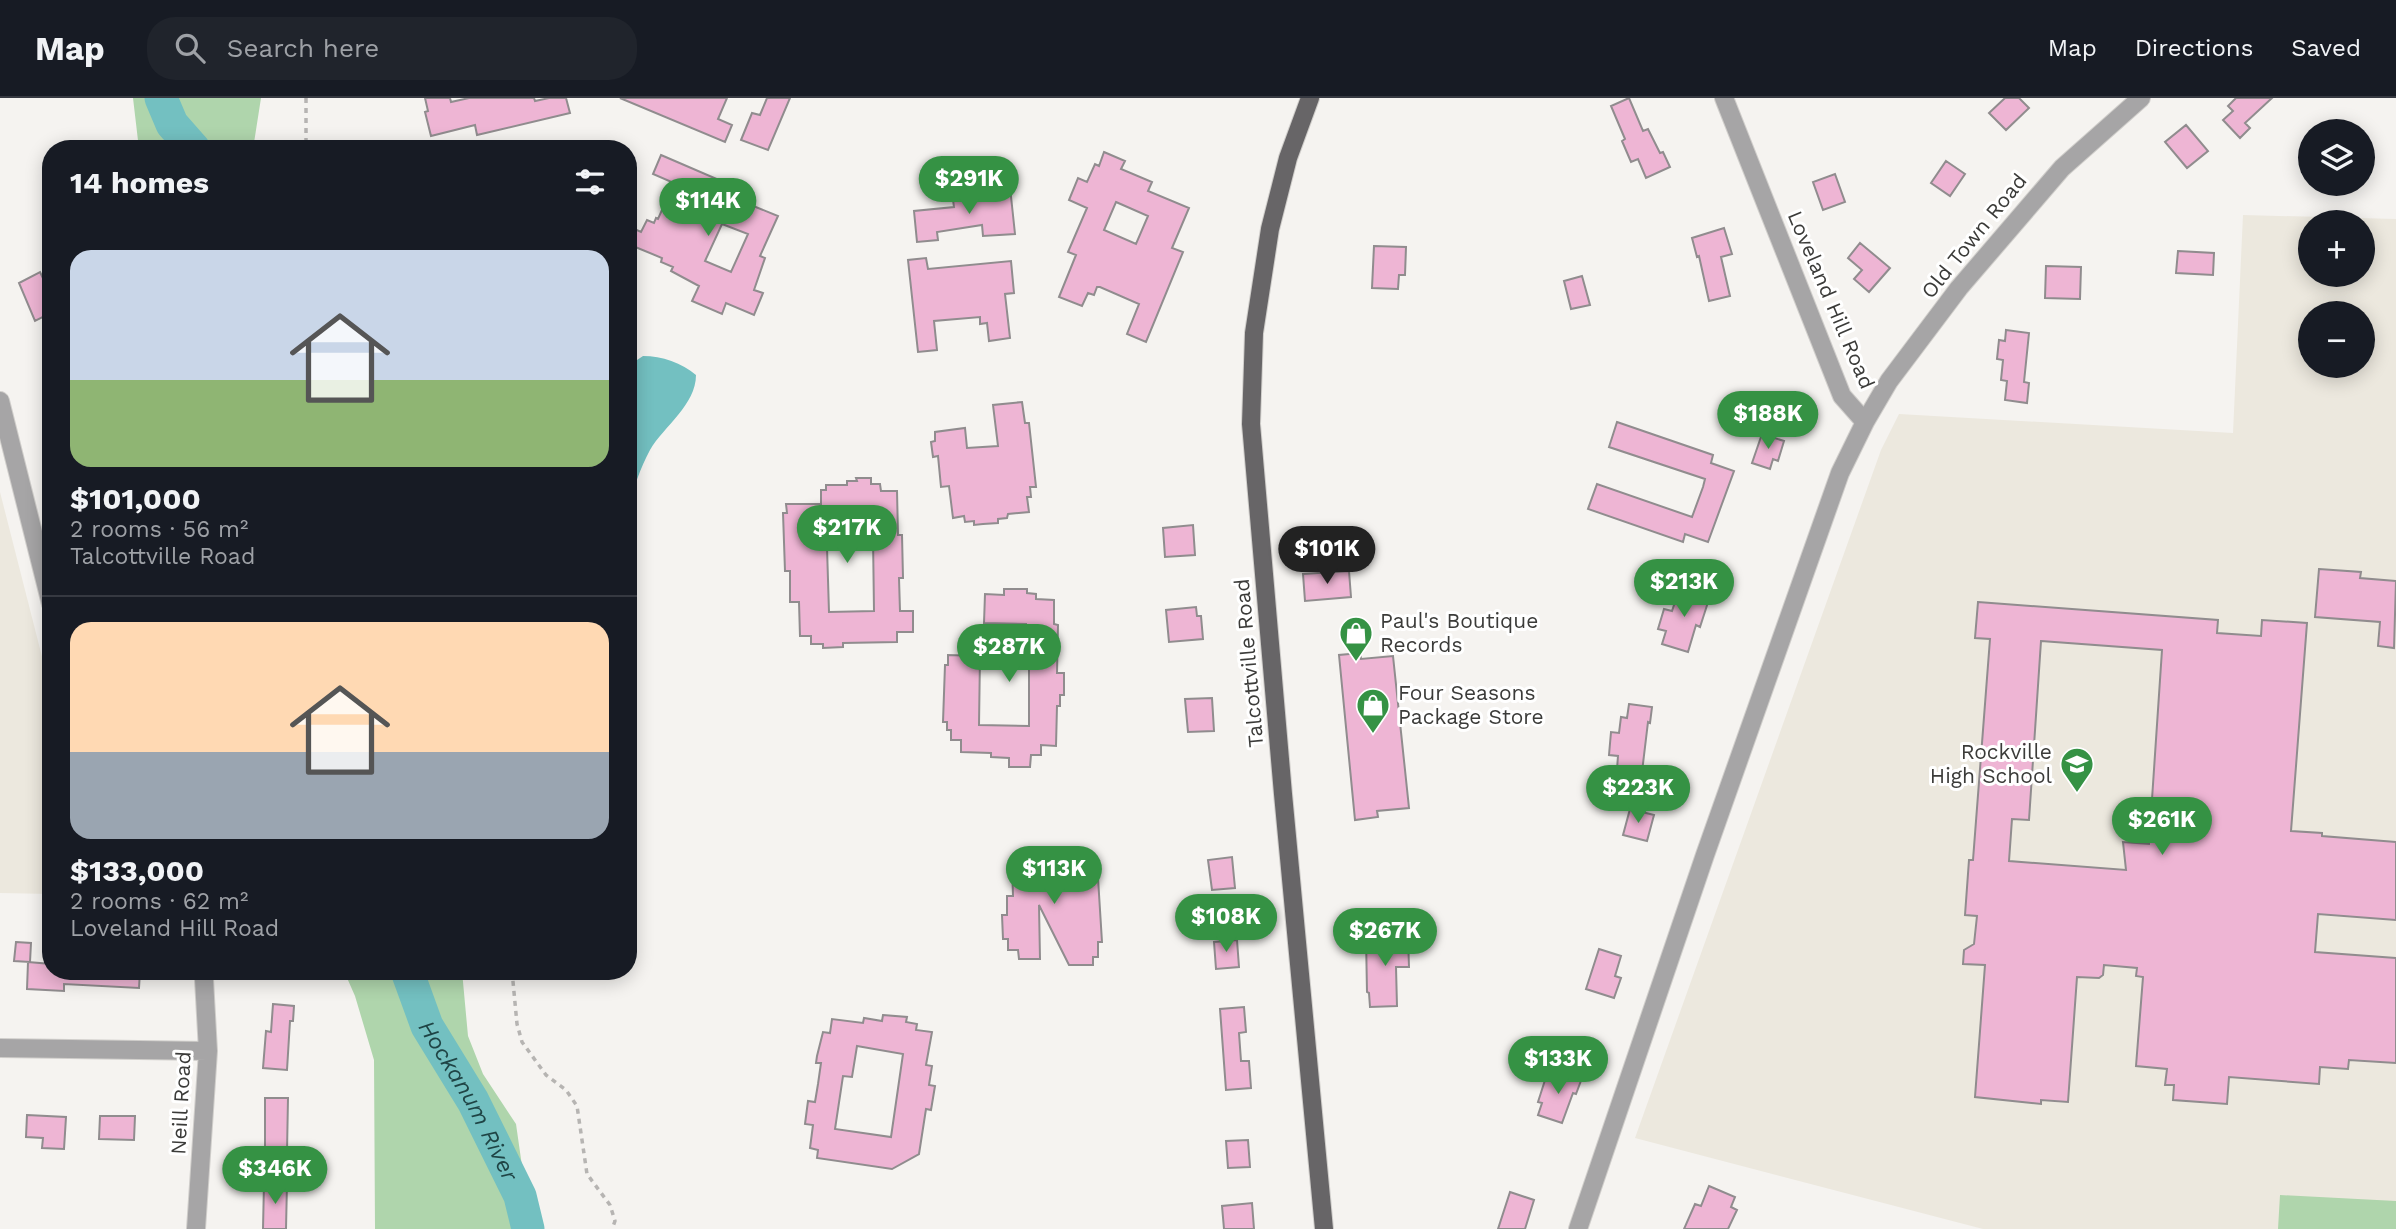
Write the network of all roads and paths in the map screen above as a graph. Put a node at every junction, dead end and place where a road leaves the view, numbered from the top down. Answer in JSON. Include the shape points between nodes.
{"nodes":[{"id":1,"x":306,"y":98,"type":"edge"},
{"id":2,"x":1310,"y":98,"type":"edge"},
{"id":3,"x":1724,"y":98,"type":"edge"},
{"id":4,"x":2141,"y":98,"type":"edge"},
{"id":5,"x":306,"y":140,"type":"edge"},
{"id":6,"x":0,"y":401,"type":"edge"},
{"id":7,"x":1865,"y":422,"type":"junction"},
{"id":8,"x":42,"y":568,"type":"edge"},
{"id":9,"x":204,"y":980,"type":"edge"},
{"id":10,"x":513,"y":980,"type":"edge"},
{"id":11,"x":0,"y":1048,"type":"edge"},
{"id":12,"x":208,"y":1051,"type":"junction"},
{"id":13,"x":197,"y":1229,"type":"edge"},
{"id":14,"x":612,"y":1229,"type":"edge"},
{"id":15,"x":1324,"y":1229,"type":"edge"},
{"id":16,"x":1578,"y":1229,"type":"edge"}],
"edges":[{"from":1,"to":5,"type":"path"},
{"from":2,"to":15,"type":"main road","name":"Talcottville Road","via":[[1270,229],[1254,333],[1251,424]]},
{"from":3,"to":7,"type":"street","name":"Loveland Hill Road","via":[[1842,397]]},
{"from":4,"to":7,"type":"street","name":"Old Town Road","via":[[2034,198],[1959,288],[1889,381]]},
{"from":6,"to":8,"type":"street"},
{"from":7,"to":16,"type":"street","name":"Loveland Hill Road","via":[[1836,486]]},
{"from":9,"to":12,"type":"street","name":"Neill Road"},
{"from":10,"to":14,"type":"path","via":[[522,1042],[546,1075],[577,1105],[587,1174],[610,1205],[615,1221]]},
{"from":11,"to":12,"type":"street"},
{"from":12,"to":13,"type":"street","name":"Neill Road"}]}
